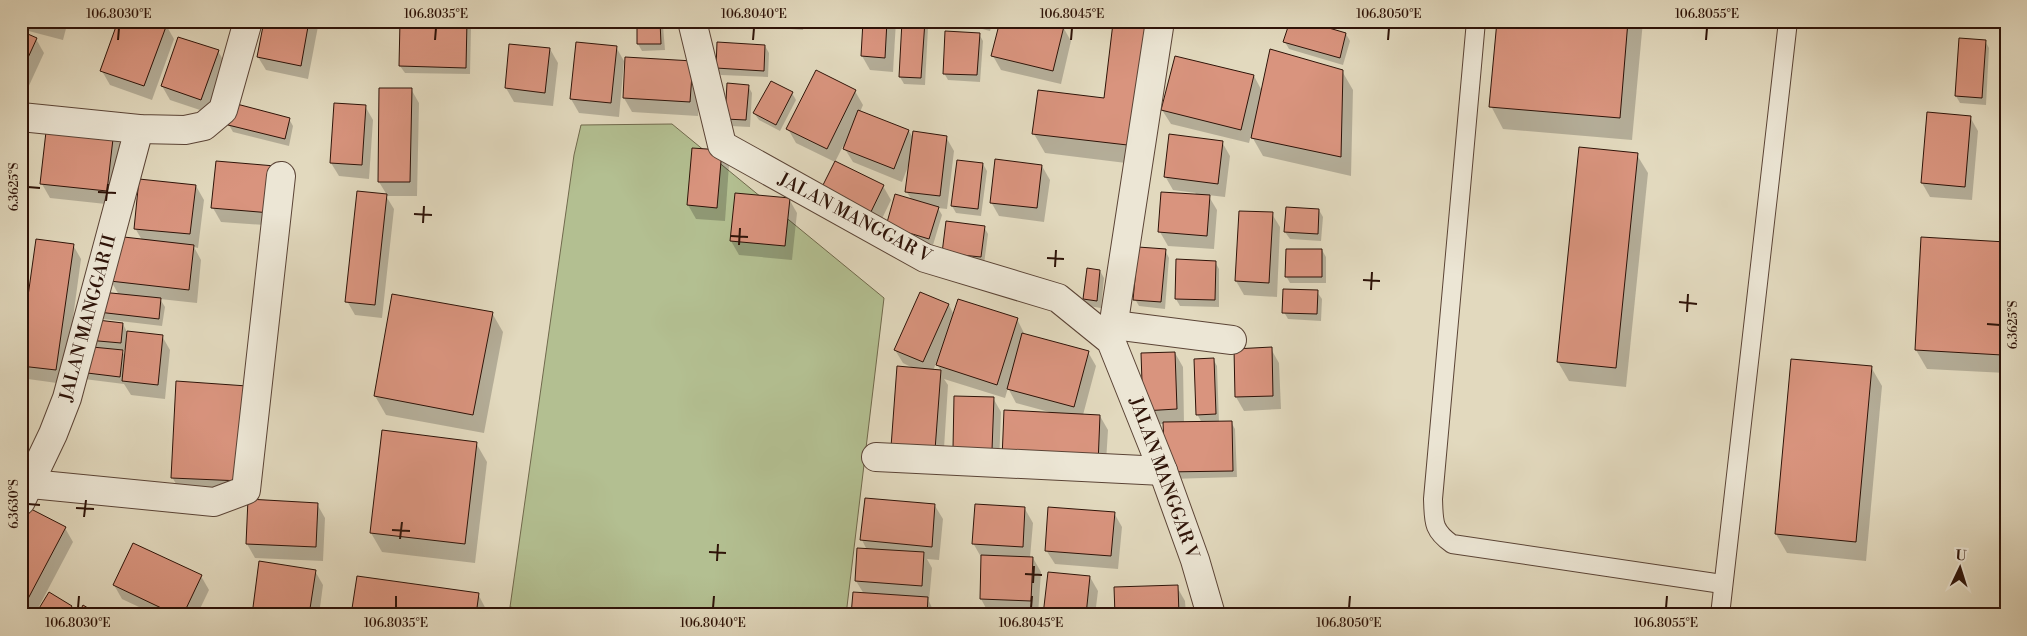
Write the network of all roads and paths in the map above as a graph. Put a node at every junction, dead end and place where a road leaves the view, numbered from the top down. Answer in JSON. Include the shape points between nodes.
{"nodes":[{"id":1,"x":248,"y":21,"type":"edge"},
{"id":2,"x":692,"y":21,"type":"edge"},
{"id":3,"x":1160,"y":21,"type":"edge"},
{"id":4,"x":1476,"y":21,"type":"edge"},
{"id":5,"x":1788,"y":21,"type":"edge"},
{"id":6,"x":21,"y":117,"type":"edge"},
{"id":7,"x":139,"y":129,"type":"junction"},
{"id":8,"x":281,"y":176,"type":"dead end"},
{"id":9,"x":1113,"y":333,"type":"junction"},
{"id":10,"x":1232,"y":340,"type":"dead end"},
{"id":11,"x":876,"y":457,"type":"dead end"},
{"id":12,"x":1163,"y":471,"type":"junction"},
{"id":13,"x":26,"y":492,"type":"edge"},
{"id":14,"x":1722,"y":584,"type":"junction"},
{"id":15,"x":1211,"y":615,"type":"edge"},
{"id":16,"x":1720,"y":615,"type":"edge"}],
"edges":[{"from":1,"to":7,"type":"street","via":[[223,110],[204,126],[185,130]]},
{"from":2,"to":9,"type":"street","name":"JALAN MANGGAR V","via":[[722,145],[925,258],[1058,298]]},
{"from":3,"to":9,"type":"street"},
{"from":4,"to":14,"type":"lane","via":[[1433,499],[1434,526],[1452,544]]},
{"from":5,"to":14,"type":"lane"},
{"from":6,"to":7,"type":"street"},
{"from":7,"to":13,"type":"street","name":"JALAN MANGGAR II","via":[[66,398]]},
{"from":8,"to":13,"type":"street","via":[[246,490],[214,502]]},
{"from":9,"to":10,"type":"street"},
{"from":9,"to":12,"type":"street","name":"JALAN MANGGAR V"},
{"from":11,"to":12,"type":"street"},
{"from":12,"to":15,"type":"street","name":"JALAN MANGGAR V"},
{"from":14,"to":16,"type":"lane"}]}
